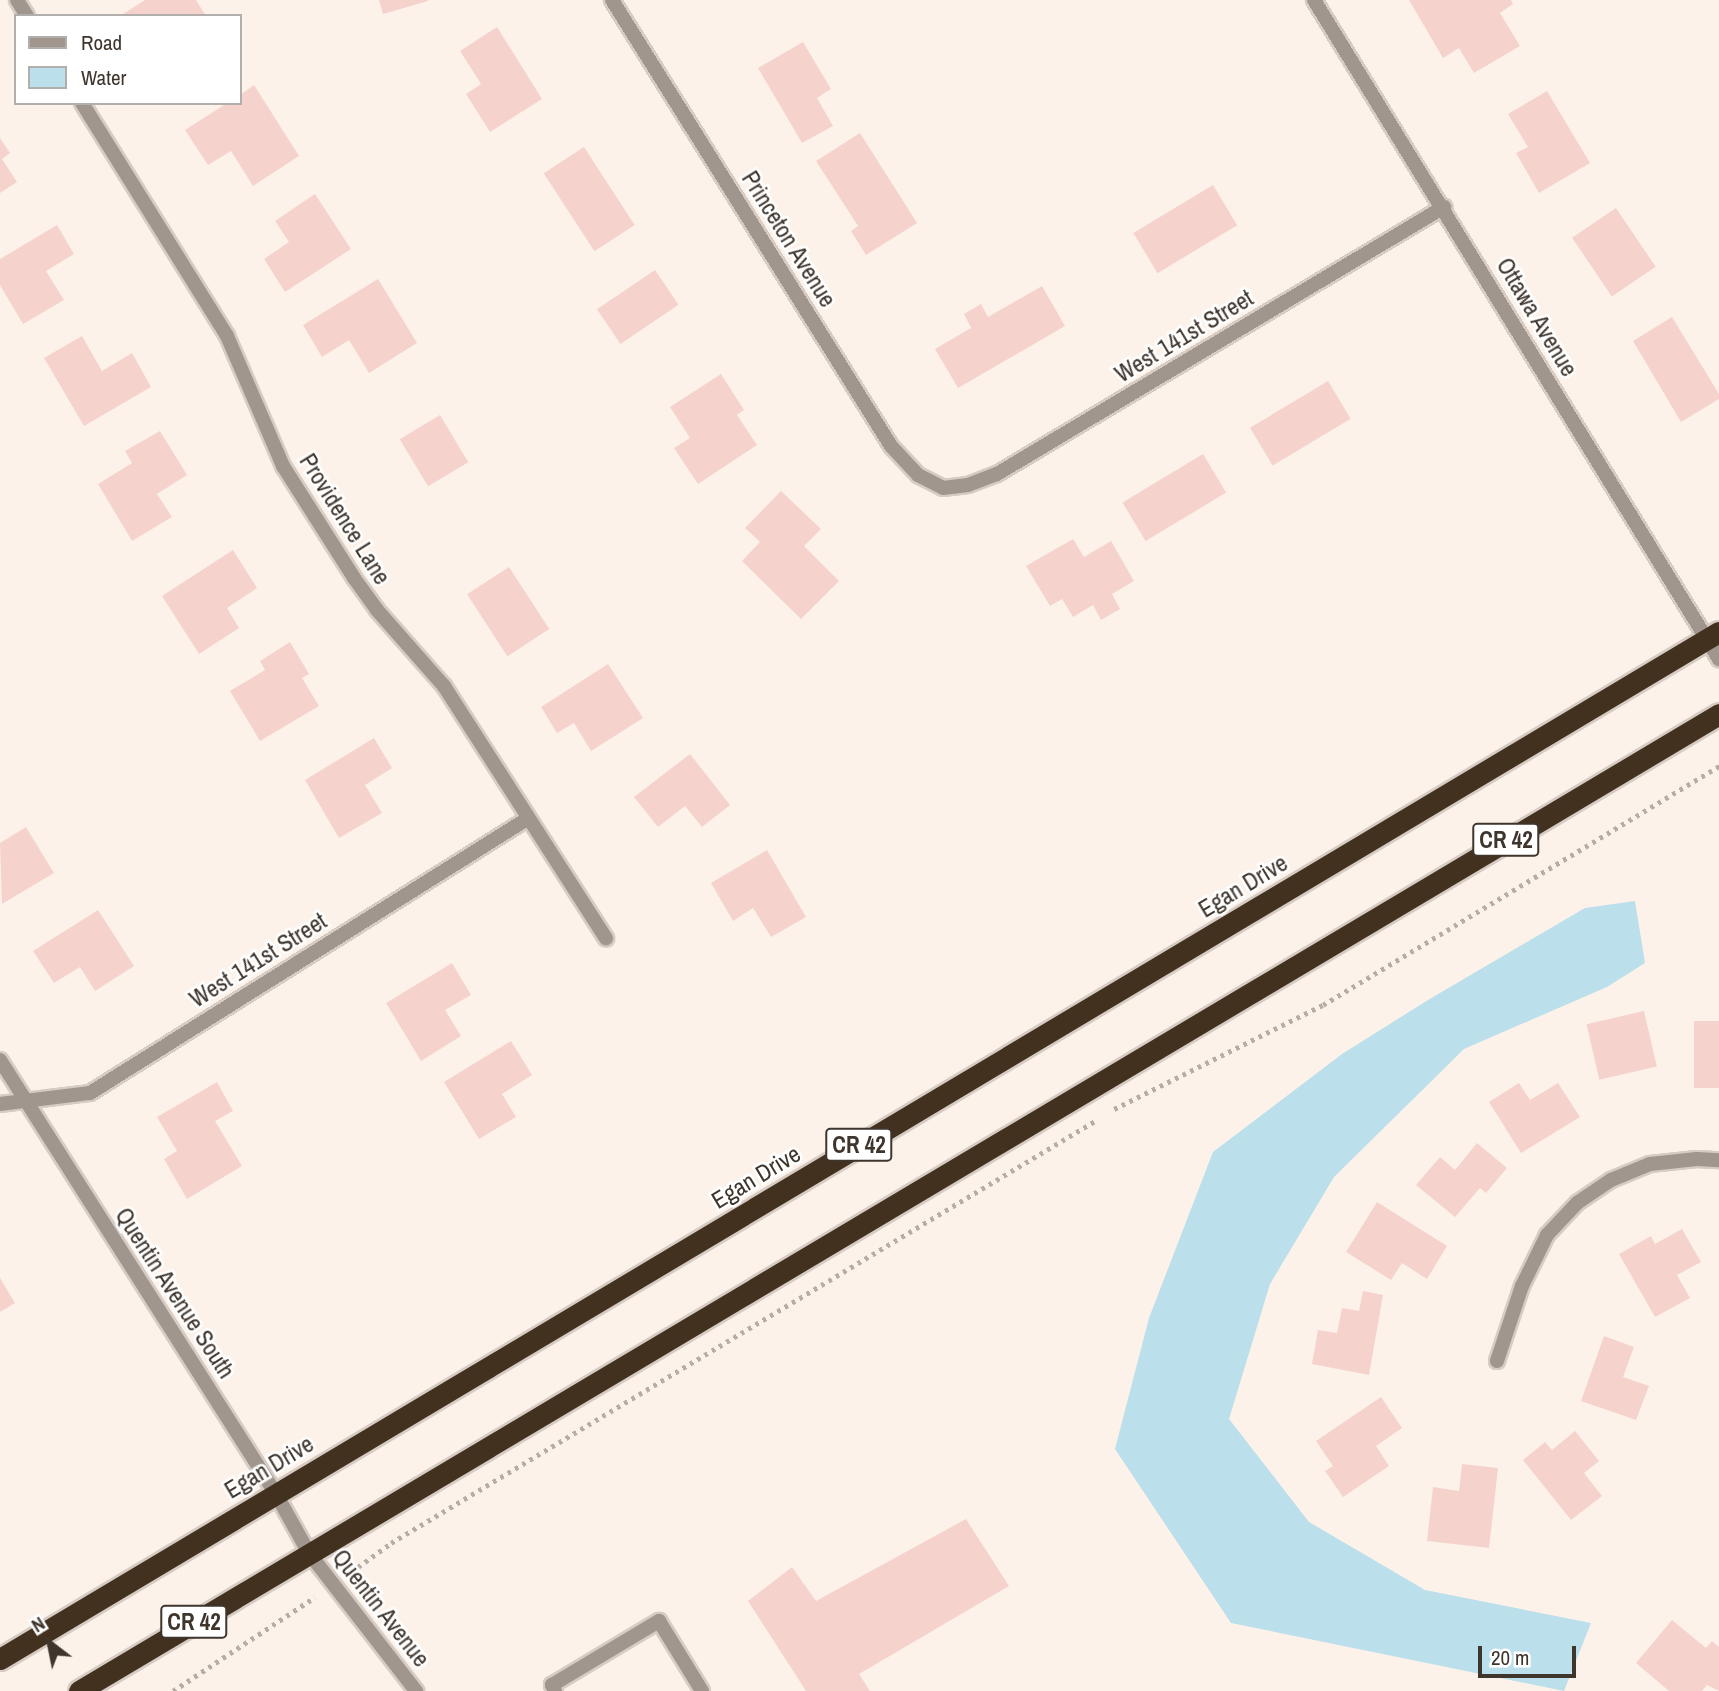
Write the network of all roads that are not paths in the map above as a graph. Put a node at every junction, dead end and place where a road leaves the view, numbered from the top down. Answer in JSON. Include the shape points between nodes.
{"nodes":[{"id":1,"x":612,"y":0,"type":"edge"},
{"id":2,"x":1314,"y":0,"type":"edge"},
{"id":3,"x":83,"y":105,"type":"edge"},
{"id":4,"x":1444,"y":207,"type":"junction"},
{"id":5,"x":943,"y":488,"type":"joint"},
{"id":6,"x":1713,"y":636,"type":"edge"},
{"id":7,"x":1719,"y":659,"type":"edge"},
{"id":8,"x":1719,"y":713,"type":"edge"},
{"id":9,"x":527,"y":819,"type":"junction"},
{"id":10,"x":606,"y":938,"type":"dead end"},
{"id":11,"x":0,"y":1060,"type":"edge"},
{"id":12,"x":25,"y":1100,"type":"junction"},
{"id":13,"x":0,"y":1104,"type":"edge"},
{"id":14,"x":1719,"y":1160,"type":"edge"},
{"id":15,"x":1497,"y":1361,"type":"dead end"},
{"id":16,"x":276,"y":1494,"type":"junction"},
{"id":17,"x":309,"y":1553,"type":"junction"},
{"id":18,"x":0,"y":1659,"type":"edge"},
{"id":19,"x":79,"y":1691,"type":"edge"},
{"id":20,"x":416,"y":1691,"type":"edge"},
{"id":21,"x":555,"y":1691,"type":"edge"},
{"id":22,"x":702,"y":1691,"type":"edge"}],
"edges":[{"from":1,"to":5,"type":"street","name":"Princeton Avenue","via":[[891,446],[918,475]]},
{"from":2,"to":4,"type":"street","name":"Ottawa Avenue"},
{"from":3,"to":9,"type":"street","name":"Providence Lane","via":[[226,336],[283,466],[377,610],[444,686]]},
{"from":4,"to":5,"type":"street","name":"West 141st Street","via":[[998,474]]},
{"from":4,"to":6,"type":"street","name":"Ottawa Avenue"},
{"from":6,"to":7,"type":"street","name":"Ottawa Avenue"},
{"from":6,"to":16,"type":"highway","name":"Egan Drive","number":"CR 42"},
{"from":8,"to":17,"type":"highway","number":"CR 42"},
{"from":9,"to":10,"type":"street","name":"Providence Lane"},
{"from":9,"to":12,"type":"street","name":"West 141st Street","via":[[90,1093]]},
{"from":11,"to":12,"type":"street","name":"Quentin Avenue South"},
{"from":12,"to":13,"type":"street","name":"West 141st Street"},
{"from":12,"to":16,"type":"street","name":"Quentin Avenue South"},
{"from":14,"to":15,"type":"street","via":[[1650,1164],[1611,1180],[1577,1203],[1547,1235],[1522,1286]]},
{"from":16,"to":17,"type":"street","name":"Quentin Avenue South"},
{"from":16,"to":18,"type":"highway","name":"Egan Drive","number":"CR 42"},
{"from":17,"to":19,"type":"highway","number":"CR 42"},
{"from":17,"to":20,"type":"street","name":"Quentin Avenue"},
{"from":21,"to":22,"type":"street","via":[[552,1685],[659,1621]]}]}
